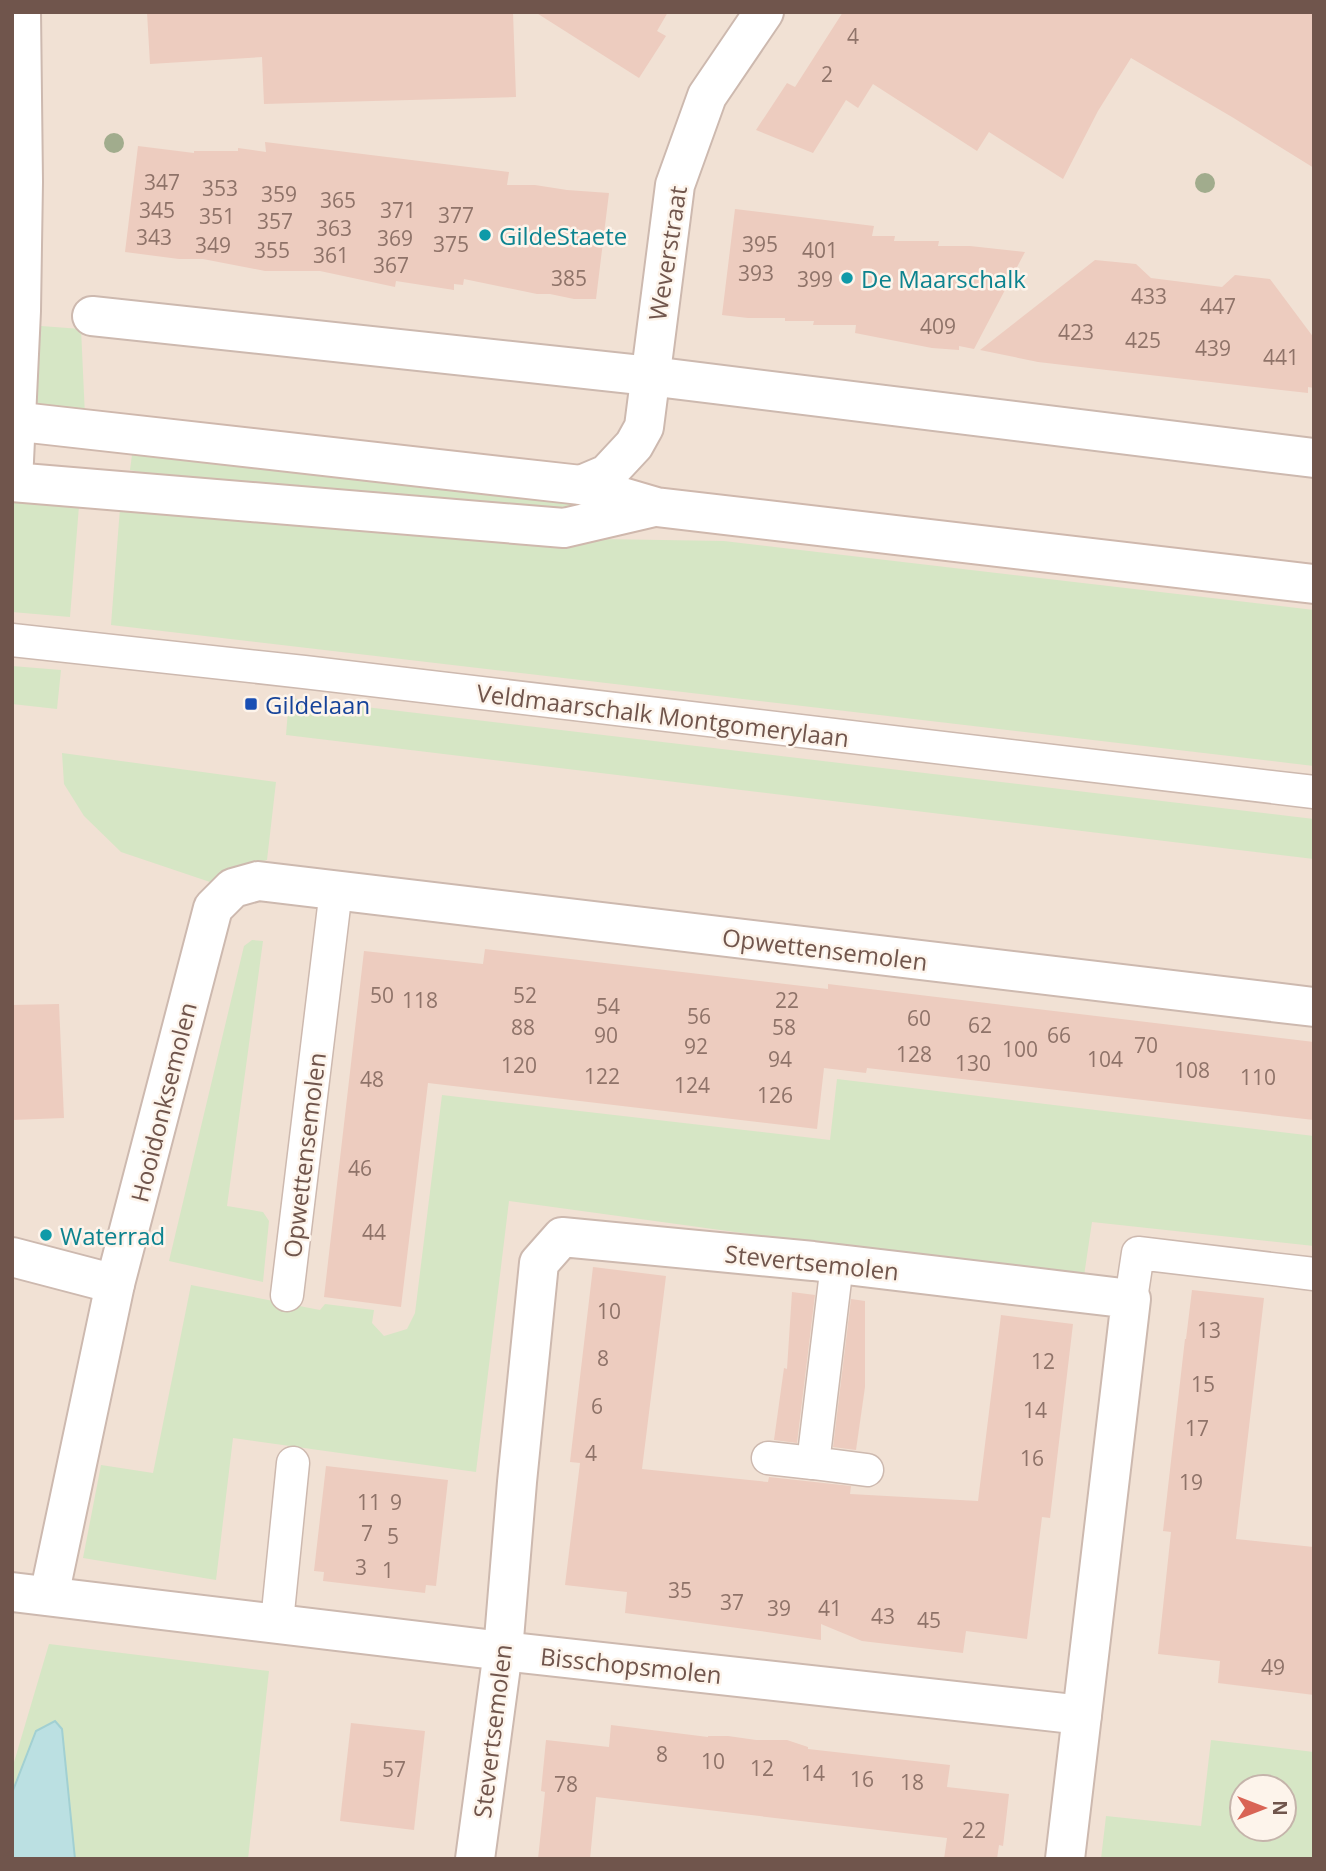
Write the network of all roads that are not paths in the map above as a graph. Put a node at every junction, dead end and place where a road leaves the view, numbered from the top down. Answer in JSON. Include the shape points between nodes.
{"nodes":[{"id":1,"x":21,"y":12,"type":"edge"},
{"id":2,"x":764,"y":12,"type":"edge"},
{"id":3,"x":92,"y":316,"type":"dead end"},
{"id":4,"x":650,"y":376,"type":"junction"},
{"id":5,"x":14,"y":421,"type":"edge"},
{"id":6,"x":1314,"y":458,"type":"edge"},
{"id":7,"x":13,"y":482,"type":"edge"},
{"id":8,"x":581,"y":485,"type":"junction"},
{"id":9,"x":656,"y":507,"type":"junction"},
{"id":10,"x":1314,"y":584,"type":"edge"},
{"id":11,"x":12,"y":640,"type":"edge"},
{"id":12,"x":1314,"y":792,"type":"edge"},
{"id":13,"x":258,"y":881,"type":"joint"},
{"id":14,"x":336,"y":890,"type":"junction"},
{"id":15,"x":1314,"y":1007,"type":"edge"},
{"id":16,"x":12,"y":1257,"type":"edge"},
{"id":17,"x":838,"y":1264,"type":"junction"},
{"id":18,"x":1314,"y":1275,"type":"edge"},
{"id":19,"x":115,"y":1283,"type":"junction"},
{"id":20,"x":287,"y":1295,"type":"dead end"},
{"id":21,"x":1131,"y":1298,"type":"junction"},
{"id":22,"x":768,"y":1458,"type":"dead end"},
{"id":23,"x":293,"y":1463,"type":"dead end"},
{"id":24,"x":813,"y":1463,"type":"junction"},
{"id":25,"x":867,"y":1470,"type":"dead end"},
{"id":26,"x":12,"y":1592,"type":"edge"},
{"id":27,"x":49,"y":1596,"type":"junction"},
{"id":28,"x":277,"y":1622,"type":"junction"},
{"id":29,"x":503,"y":1651,"type":"junction"},
{"id":30,"x":1082,"y":1715,"type":"junction"},
{"id":31,"x":475,"y":1859,"type":"edge"},
{"id":32,"x":1065,"y":1859,"type":"edge"}],
"edges":[{"from":1,"to":5,"type":"street","via":[[21,311]]},
{"from":2,"to":4,"type":"street","name":"Weverstraat","via":[[708,96],[676,185]]},
{"from":3,"to":4,"type":"street"},
{"from":4,"to":6,"type":"street"},
{"from":4,"to":8,"type":"street","name":"Weverstraat","via":[[644,427],[634,445],[607,474]]},
{"from":5,"to":7,"type":"street"},
{"from":5,"to":8,"type":"street"},
{"from":7,"to":9,"type":"street","via":[[564,528]]},
{"from":8,"to":9,"type":"street"},
{"from":9,"to":10,"type":"street"},
{"from":11,"to":12,"type":"lane","name":"Veldmaarschalk Montgomerylaan"},
{"from":13,"to":14,"type":"street","name":"Opwettensemolen"},
{"from":13,"to":19,"type":"street","name":"Hooidonksemolen","via":[[233,888],[213,908]]},
{"from":14,"to":15,"type":"street","name":"Opwettensemolen"},
{"from":14,"to":20,"type":"lane","name":"Opwettensemolen"},
{"from":16,"to":19,"type":"street"},
{"from":17,"to":21,"type":"street","name":"Stevertsemolen"},
{"from":17,"to":24,"type":"lane"},
{"from":17,"to":29,"type":"street","name":"Stevertsemolen","via":[[562,1237],[539,1264]]},
{"from":18,"to":21,"type":"lane","via":[[1138,1253]]},
{"from":19,"to":27,"type":"street","name":"Hooidonksemolen"},
{"from":21,"to":30,"type":"street"},
{"from":22,"to":24,"type":"lane"},
{"from":23,"to":28,"type":"lane"},
{"from":24,"to":25,"type":"lane"},
{"from":26,"to":27,"type":"street","name":"Bisschopsmolen"},
{"from":27,"to":28,"type":"street","name":"Bisschopsmolen"},
{"from":28,"to":29,"type":"street","name":"Bisschopsmolen"},
{"from":29,"to":30,"type":"street","name":"Bisschopsmolen"},
{"from":29,"to":31,"type":"street","name":"Stevertsemolen"},
{"from":30,"to":32,"type":"street"}]}
